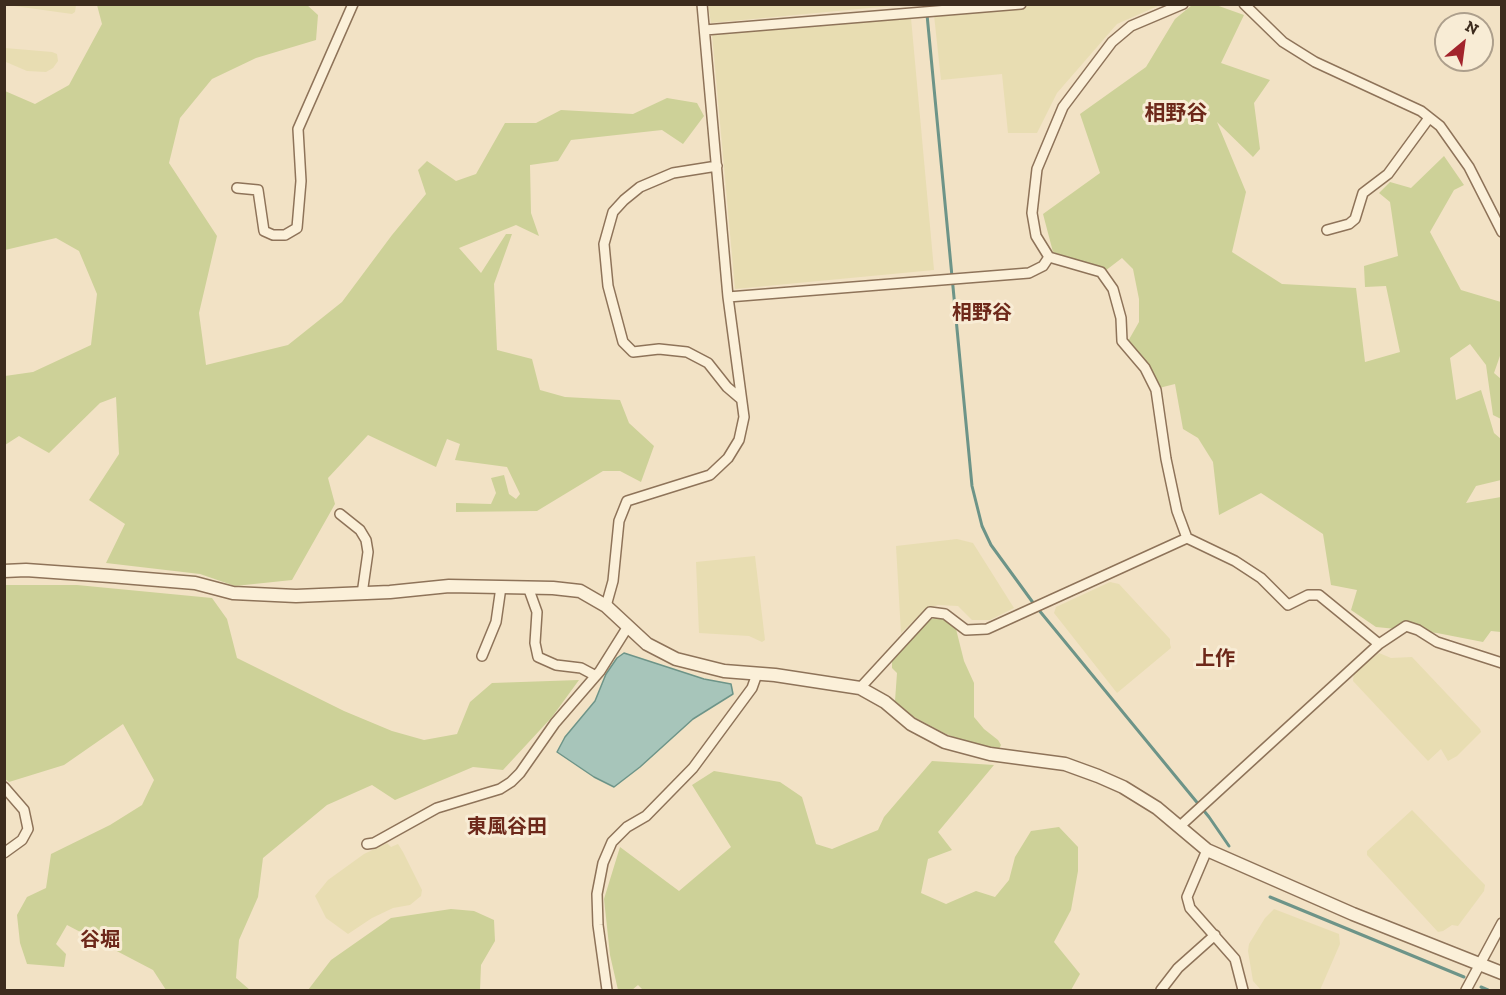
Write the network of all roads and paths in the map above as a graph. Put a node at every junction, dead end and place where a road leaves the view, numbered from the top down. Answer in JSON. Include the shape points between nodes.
{"nodes":[{"id":1,"x":353,"y":4,"type":"edge"},
{"id":2,"x":702,"y":4,"type":"edge"},
{"id":3,"x":1021,"y":4,"type":"edge"},
{"id":4,"x":1183,"y":4,"type":"edge"},
{"id":5,"x":1244,"y":4,"type":"edge"},
{"id":6,"x":705,"y":30,"type":"junction"},
{"id":7,"x":1429,"y":118,"type":"junction"},
{"id":8,"x":717,"y":166,"type":"junction"},
{"id":9,"x":237,"y":188,"type":"dead end"},
{"id":10,"x":1327,"y":230,"type":"dead end"},
{"id":11,"x":1502,"y":232,"type":"edge"},
{"id":12,"x":1049,"y":257,"type":"junction"},
{"id":13,"x":728,"y":297,"type":"junction"},
{"id":14,"x":741,"y":399,"type":"junction"},
{"id":15,"x":340,"y":514,"type":"dead end"},
{"id":16,"x":1187,"y":538,"type":"junction"},
{"id":17,"x":4,"y":571,"type":"edge"},
{"id":18,"x":501,"y":587,"type":"junction"},
{"id":19,"x":528,"y":587,"type":"junction"},
{"id":20,"x":362,"y":594,"type":"junction"},
{"id":21,"x":606,"y":606,"type":"junction"},
{"id":22,"x":627,"y":628,"type":"junction"},
{"id":23,"x":1379,"y":644,"type":"junction"},
{"id":24,"x":482,"y":656,"type":"dead end"},
{"id":25,"x":1502,"y":663,"type":"edge"},
{"id":26,"x":757,"y":675,"type":"junction"},
{"id":27,"x":596,"y":676,"type":"junction"},
{"id":28,"x":860,"y":688,"type":"junction"},
{"id":29,"x":4,"y":787,"type":"edge"},
{"id":30,"x":1179,"y":827,"type":"junction"},
{"id":31,"x":367,"y":844,"type":"dead end"},
{"id":32,"x":1207,"y":850,"type":"junction"},
{"id":33,"x":4,"y":853,"type":"edge"},
{"id":34,"x":1502,"y":923,"type":"edge"},
{"id":35,"x":1215,"y":935,"type":"junction"},
{"id":36,"x":1481,"y":965,"type":"junction"},
{"id":37,"x":1502,"y":973,"type":"edge"},
{"id":38,"x":608,"y":990,"type":"edge"},
{"id":39,"x":1161,"y":990,"type":"edge"},
{"id":40,"x":1243,"y":990,"type":"edge"},
{"id":41,"x":1466,"y":990,"type":"edge"}],
"edges":[{"from":1,"to":9,"type":"street","via":[[298,129],[301,181],[297,228],[285,235],[264,231],[258,190]]},
{"from":2,"to":6,"type":"street"},
{"from":3,"to":6,"type":"street"},
{"from":4,"to":12,"type":"street","via":[[1131,26],[1112,42],[1063,107],[1037,169],[1032,213],[1036,236]]},
{"from":5,"to":7,"type":"street","via":[[1283,42]]},
{"from":6,"to":8,"type":"street"},
{"from":7,"to":10,"type":"street","via":[[1388,174],[1363,193],[1355,219]]},
{"from":7,"to":11,"type":"street","via":[[1440,126],[1470,167]]},
{"from":8,"to":13,"type":"street"},
{"from":8,"to":14,"type":"street","via":[[672,173],[640,187],[613,212],[604,244],[608,286],[623,342],[633,352],[687,352],[708,363]]},
{"from":12,"to":13,"type":"street","via":[[1043,266],[1029,273]]},
{"from":12,"to":16,"type":"street","via":[[1101,272],[1113,289],[1122,341],[1145,368],[1156,390],[1166,459]]},
{"from":13,"to":14,"type":"street"},
{"from":14,"to":21,"type":"street","via":[[744,417],[739,440],[729,458],[710,475],[627,501],[619,521],[614,581]]},
{"from":15,"to":20,"type":"street","via":[[366,540]]},
{"from":16,"to":23,"type":"street","via":[[1261,578],[1288,605],[1308,595],[1319,595]]},
{"from":16,"to":28,"type":"street","via":[[987,629],[966,630],[945,614],[930,612]]},
{"from":17,"to":20,"type":"street","via":[[195,583],[232,593]]},
{"from":18,"to":19,"type":"street"},
{"from":18,"to":20,"type":"street","via":[[449,586]]},
{"from":18,"to":24,"type":"street","via":[[496,622]]},
{"from":19,"to":21,"type":"street","via":[[580,591]]},
{"from":19,"to":27,"type":"street","via":[[537,612],[538,657]]},
{"from":21,"to":22,"type":"street"},
{"from":22,"to":26,"type":"street","via":[[676,659],[724,672]]},
{"from":22,"to":27,"type":"street"},
{"from":23,"to":25,"type":"street","via":[[1406,626],[1437,642]]},
{"from":23,"to":30,"type":"street"},
{"from":26,"to":28,"type":"street"},
{"from":26,"to":38,"type":"street","via":[[752,688],[693,768],[646,816],[612,842],[597,894]]},
{"from":27,"to":31,"type":"street","via":[[511,782],[437,808]]},
{"from":28,"to":30,"type":"street","via":[[911,724],[945,742],[990,754],[1065,764],[1124,787]]},
{"from":29,"to":33,"type":"street","via":[[24,810],[28,829],[22,840]]},
{"from":30,"to":32,"type":"street"},
{"from":32,"to":35,"type":"street","via":[[1187,897],[1190,908]]},
{"from":32,"to":36,"type":"street"},
{"from":34,"to":36,"type":"street"},
{"from":35,"to":39,"type":"street"},
{"from":35,"to":40,"type":"street","via":[[1235,959]]},
{"from":36,"to":37,"type":"street"},
{"from":36,"to":41,"type":"street"}]}
